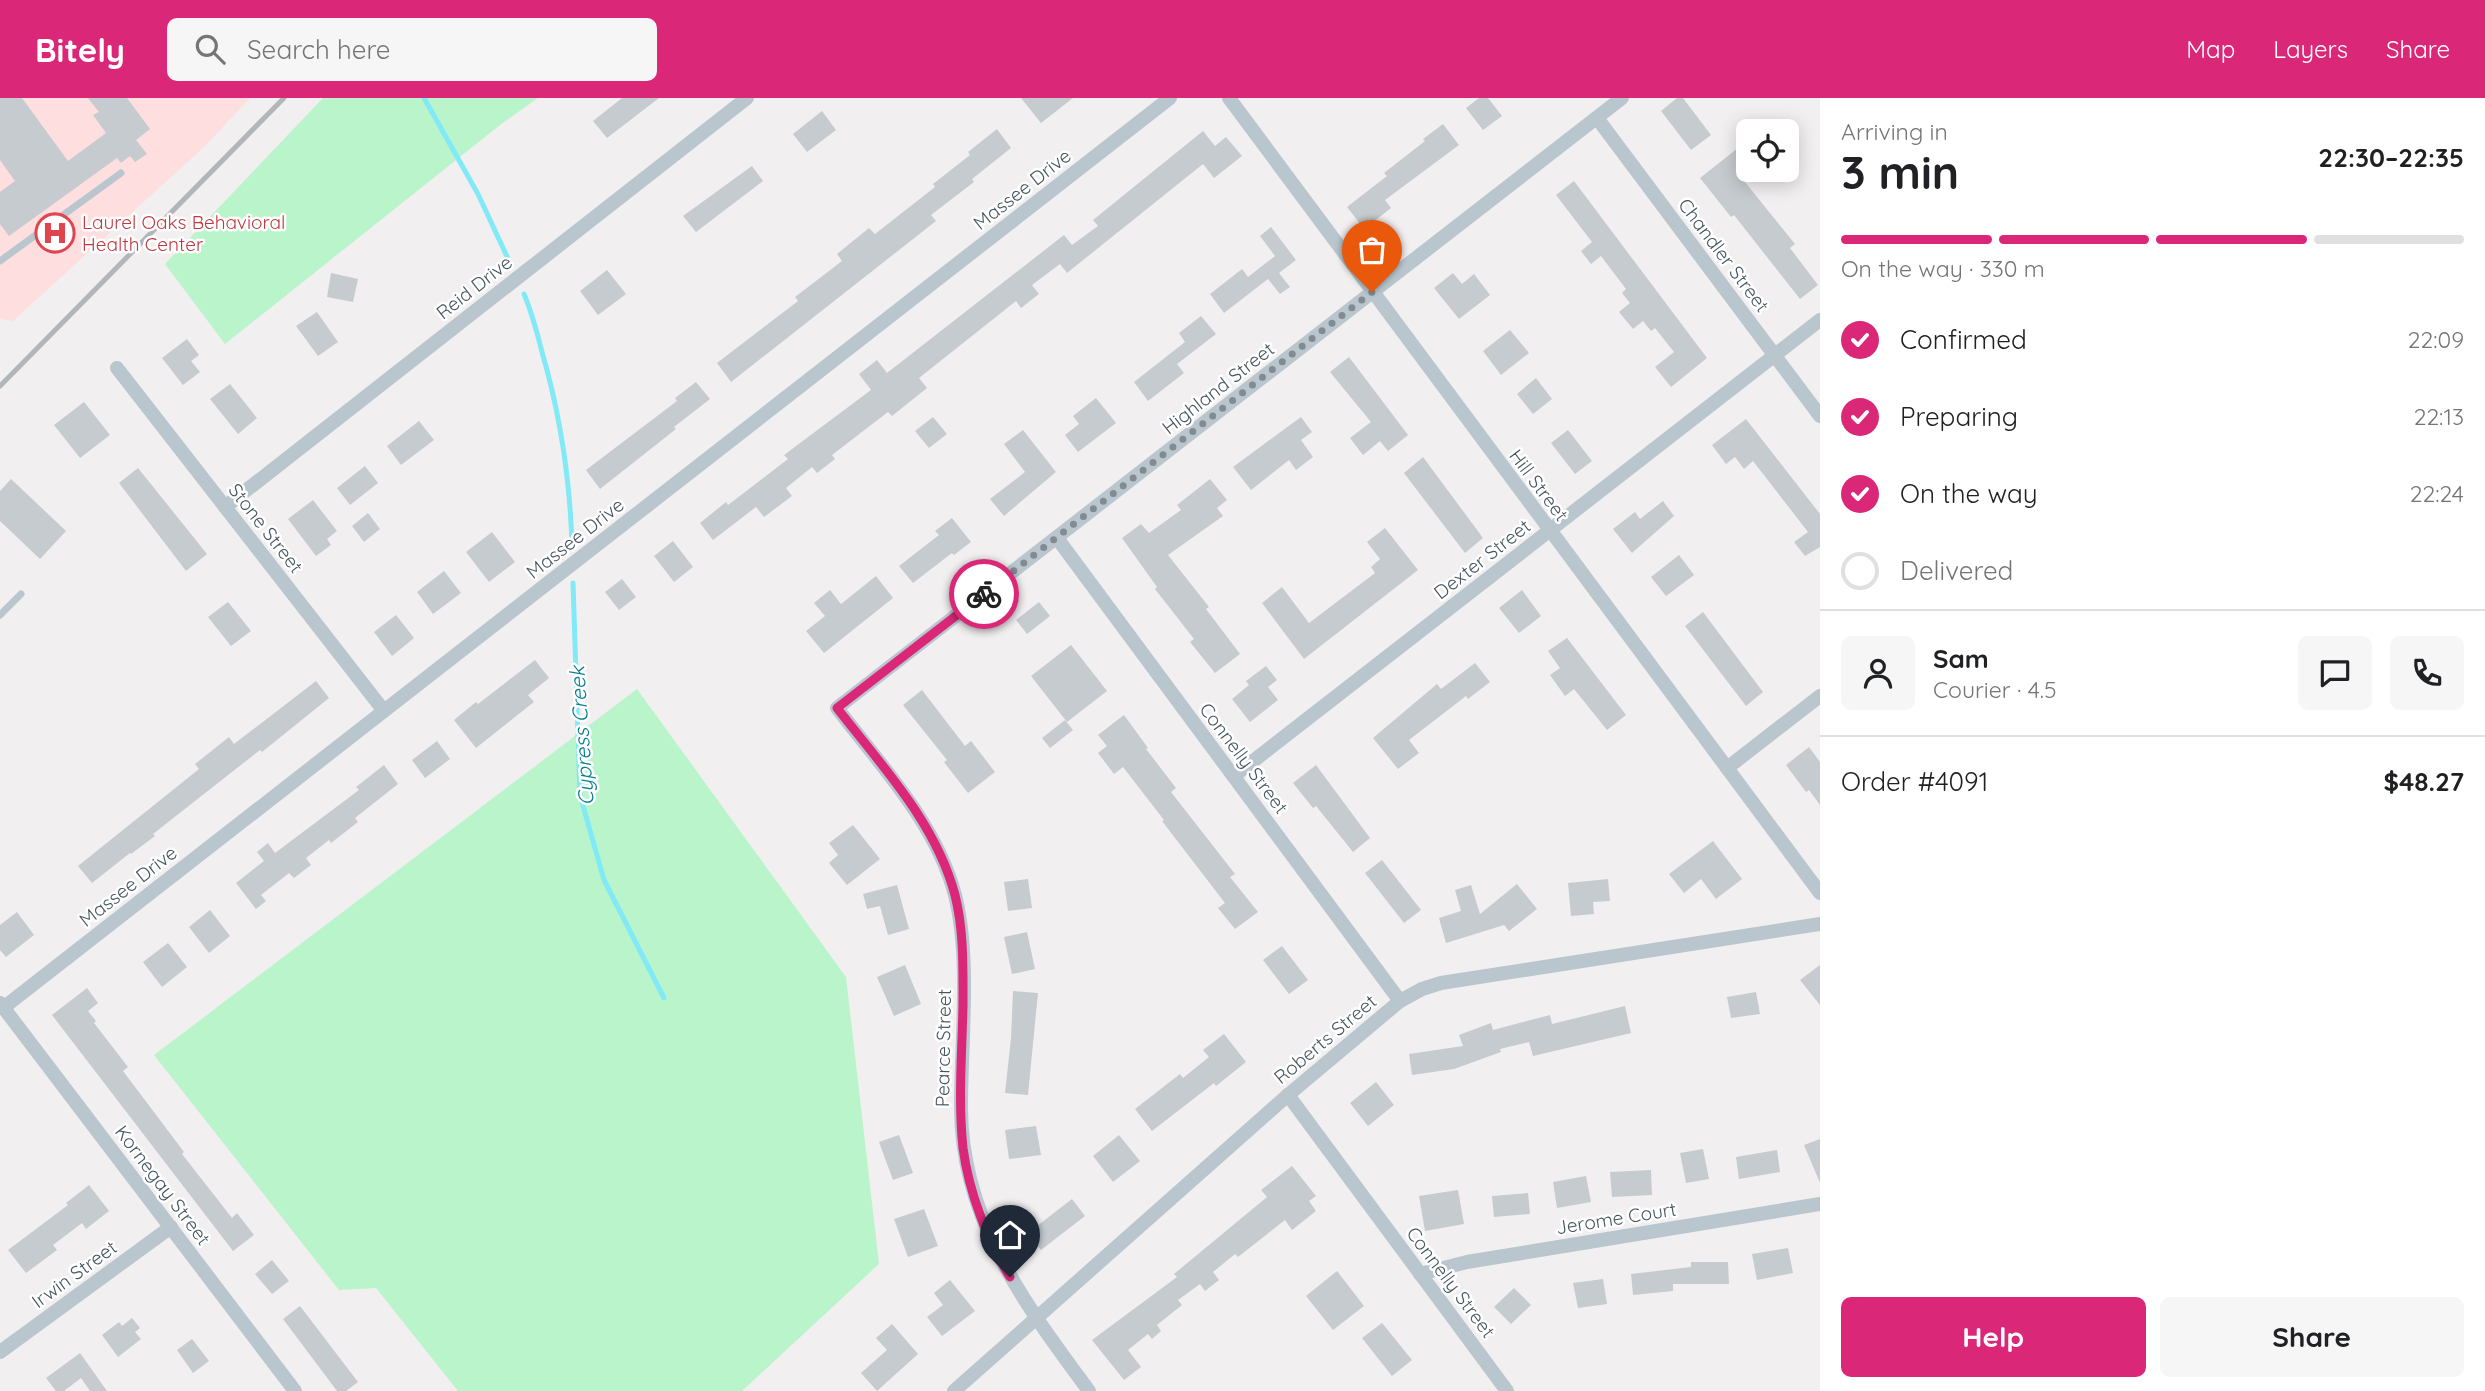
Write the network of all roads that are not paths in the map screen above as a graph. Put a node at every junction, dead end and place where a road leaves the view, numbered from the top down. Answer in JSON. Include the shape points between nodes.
{"nodes":[{"id":1,"x":747,"y":98,"type":"edge"},
{"id":2,"x":1170,"y":98,"type":"edge"},
{"id":3,"x":1229,"y":98,"type":"edge"},
{"id":4,"x":1622,"y":98,"type":"edge"},
{"id":5,"x":1597,"y":118,"type":"junction"},
{"id":6,"x":121,"y":173,"type":"dead end"},
{"id":7,"x":0,"y":247,"type":"edge"},
{"id":8,"x":3,"y":258,"type":"edge"},
{"id":9,"x":1372,"y":292,"type":"junction"},
{"id":10,"x":1820,"y":320,"type":"edge"},
{"id":11,"x":1775,"y":356,"type":"junction"},
{"id":12,"x":117,"y":368,"type":"dead end"},
{"id":13,"x":1820,"y":416,"type":"edge"},
{"id":14,"x":225,"y":507,"type":"junction"},
{"id":15,"x":1549,"y":530,"type":"junction"},
{"id":16,"x":1057,"y":538,"type":"junction"},
{"id":17,"x":21,"y":594,"type":"dead end"},
{"id":18,"x":0,"y":615,"type":"edge"},
{"id":19,"x":1820,"y":696,"type":"edge"},
{"id":20,"x":837,"y":708,"type":"joint"},
{"id":21,"x":384,"y":711,"type":"junction"},
{"id":22,"x":1727,"y":768,"type":"junction"},
{"id":23,"x":1234,"y":776,"type":"junction"},
{"id":24,"x":1820,"y":893,"type":"edge"},
{"id":25,"x":1820,"y":924,"type":"edge"},
{"id":26,"x":1401,"y":1001,"type":"junction"},
{"id":27,"x":2,"y":1005,"type":"edge"},
{"id":28,"x":1288,"y":1095,"type":"junction"},
{"id":29,"x":1820,"y":1204,"type":"edge"},
{"id":30,"x":171,"y":1227,"type":"junction"},
{"id":31,"x":1420,"y":1273,"type":"junction"},
{"id":32,"x":1036,"y":1319,"type":"junction"},
{"id":33,"x":0,"y":1352,"type":"edge"},
{"id":34,"x":295,"y":1391,"type":"edge"},
{"id":35,"x":954,"y":1391,"type":"edge"},
{"id":36,"x":1089,"y":1391,"type":"edge"},
{"id":37,"x":1507,"y":1391,"type":"edge"}],
"edges":[{"from":1,"to":14,"type":"street","name":"Reid Drive"},
{"from":2,"to":21,"type":"street","name":"Massee Drive"},
{"from":3,"to":9,"type":"street","name":"Hill Street"},
{"from":4,"to":5,"type":"street","name":"Highland Street"},
{"from":5,"to":9,"type":"street","name":"Highland Street"},
{"from":5,"to":11,"type":"street","name":"Chandler Street"},
{"from":6,"to":8,"type":"lane"},
{"from":7,"to":8,"type":"lane"},
{"from":9,"to":15,"type":"street","name":"Hill Street"},
{"from":9,"to":16,"type":"street","name":"Highland Street"},
{"from":10,"to":11,"type":"street","name":"Dexter Street"},
{"from":11,"to":13,"type":"street","name":"Chandler Street"},
{"from":11,"to":15,"type":"street","name":"Dexter Street"},
{"from":12,"to":14,"type":"street","name":"Stone Street"},
{"from":14,"to":21,"type":"street","name":"Stone Street"},
{"from":15,"to":22,"type":"street","name":"Hill Street"},
{"from":15,"to":23,"type":"street","name":"Dexter Street"},
{"from":16,"to":20,"type":"street","name":"Highland Street"},
{"from":16,"to":23,"type":"street","name":"Connelly Street"},
{"from":17,"to":18,"type":"lane"},
{"from":19,"to":22,"type":"street"},
{"from":20,"to":32,"type":"street","name":"Pearce Street","via":[[928,829],[955,895],[963,958],[961,1110],[970,1182],[997,1256]]},
{"from":21,"to":27,"type":"street","name":"Massee Drive"},
{"from":22,"to":24,"type":"street","name":"Hill Street"},
{"from":23,"to":26,"type":"street","name":"Connelly Street"},
{"from":25,"to":26,"type":"street","name":"Roberts Street","via":[[1441,984]]},
{"from":26,"to":28,"type":"street","name":"Roberts Street"},
{"from":27,"to":30,"type":"street","name":"Kornegay Street"},
{"from":28,"to":31,"type":"street","name":"Connelly Street"},
{"from":28,"to":32,"type":"street","name":"Roberts Street"},
{"from":29,"to":31,"type":"street","name":"Jerome Court"},
{"from":30,"to":33,"type":"street","name":"Irwin Street"},
{"from":30,"to":34,"type":"street","name":"Kornegay Street"},
{"from":31,"to":37,"type":"street","name":"Connelly Street"},
{"from":32,"to":35,"type":"street","name":"Roberts Street"},
{"from":32,"to":36,"type":"street","name":"Pearce Street"}]}
